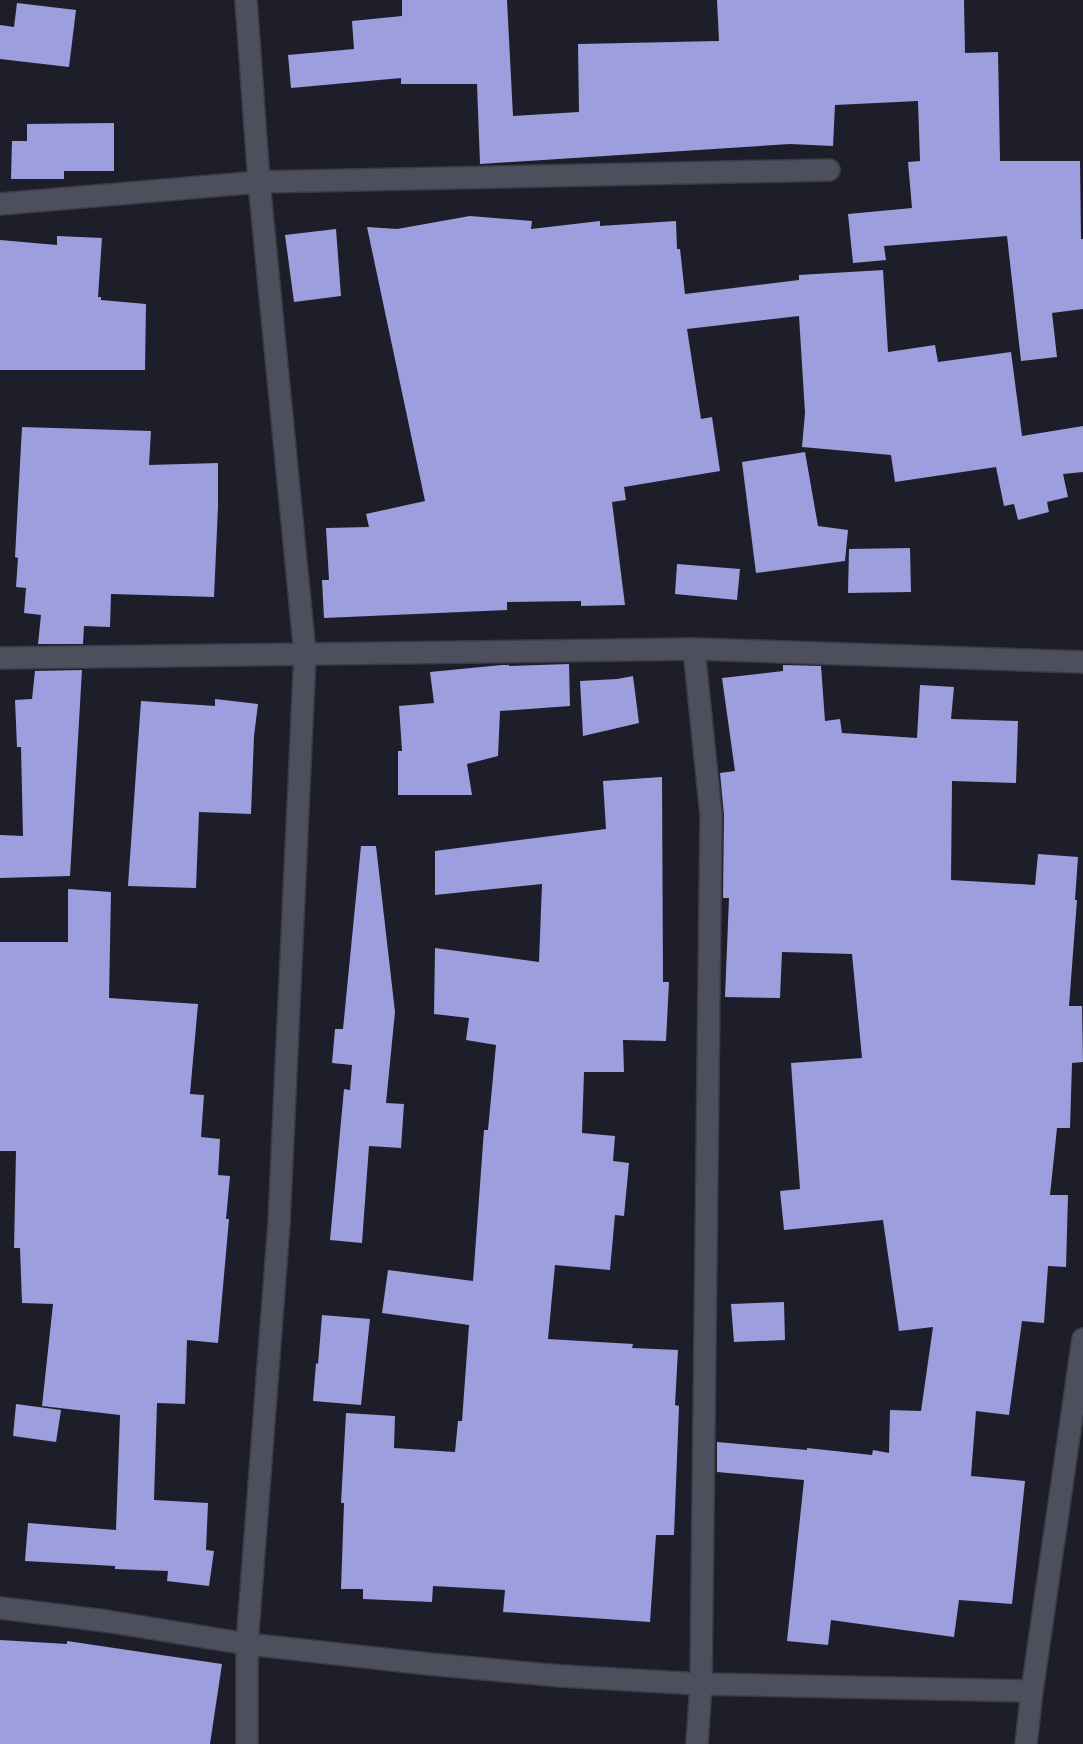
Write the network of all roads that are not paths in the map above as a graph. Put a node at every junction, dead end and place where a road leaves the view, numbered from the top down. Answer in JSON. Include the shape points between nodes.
{"nodes":[{"id":1,"x":246,"y":0,"type":"edge"},
{"id":2,"x":829,"y":170,"type":"dead end"},
{"id":3,"x":259,"y":182,"type":"junction"},
{"id":4,"x":0,"y":204,"type":"edge"},
{"id":5,"x":694,"y":649,"type":"junction"},
{"id":6,"x":305,"y":654,"type":"junction"},
{"id":7,"x":0,"y":658,"type":"edge"},
{"id":8,"x":1083,"y":662,"type":"edge"},
{"id":9,"x":1083,"y":1339,"type":"edge"},
{"id":10,"x":0,"y":1608,"type":"edge"},
{"id":11,"x":247,"y":1644,"type":"junction"},
{"id":12,"x":701,"y":1684,"type":"junction"},
{"id":13,"x":1032,"y":1690,"type":"junction"},
{"id":14,"x":247,"y":1744,"type":"edge"},
{"id":15,"x":697,"y":1744,"type":"edge"},
{"id":16,"x":1026,"y":1744,"type":"edge"}],
"edges":[{"from":1,"to":3,"type":"street"},
{"from":2,"to":3,"type":"street"},
{"from":3,"to":4,"type":"street"},
{"from":3,"to":6,"type":"street"},
{"from":5,"to":6,"type":"street"},
{"from":5,"to":8,"type":"street"},
{"from":5,"to":12,"type":"street","via":[[711,815]]},
{"from":6,"to":7,"type":"street"},
{"from":6,"to":11,"type":"street","via":[[279,1223]]},
{"from":9,"to":13,"type":"street"},
{"from":10,"to":11,"type":"street"},
{"from":11,"to":12,"type":"street","via":[[561,1676]]},
{"from":11,"to":14,"type":"street"},
{"from":12,"to":13,"type":"street"},
{"from":12,"to":15,"type":"street"},
{"from":13,"to":16,"type":"street"}]}
